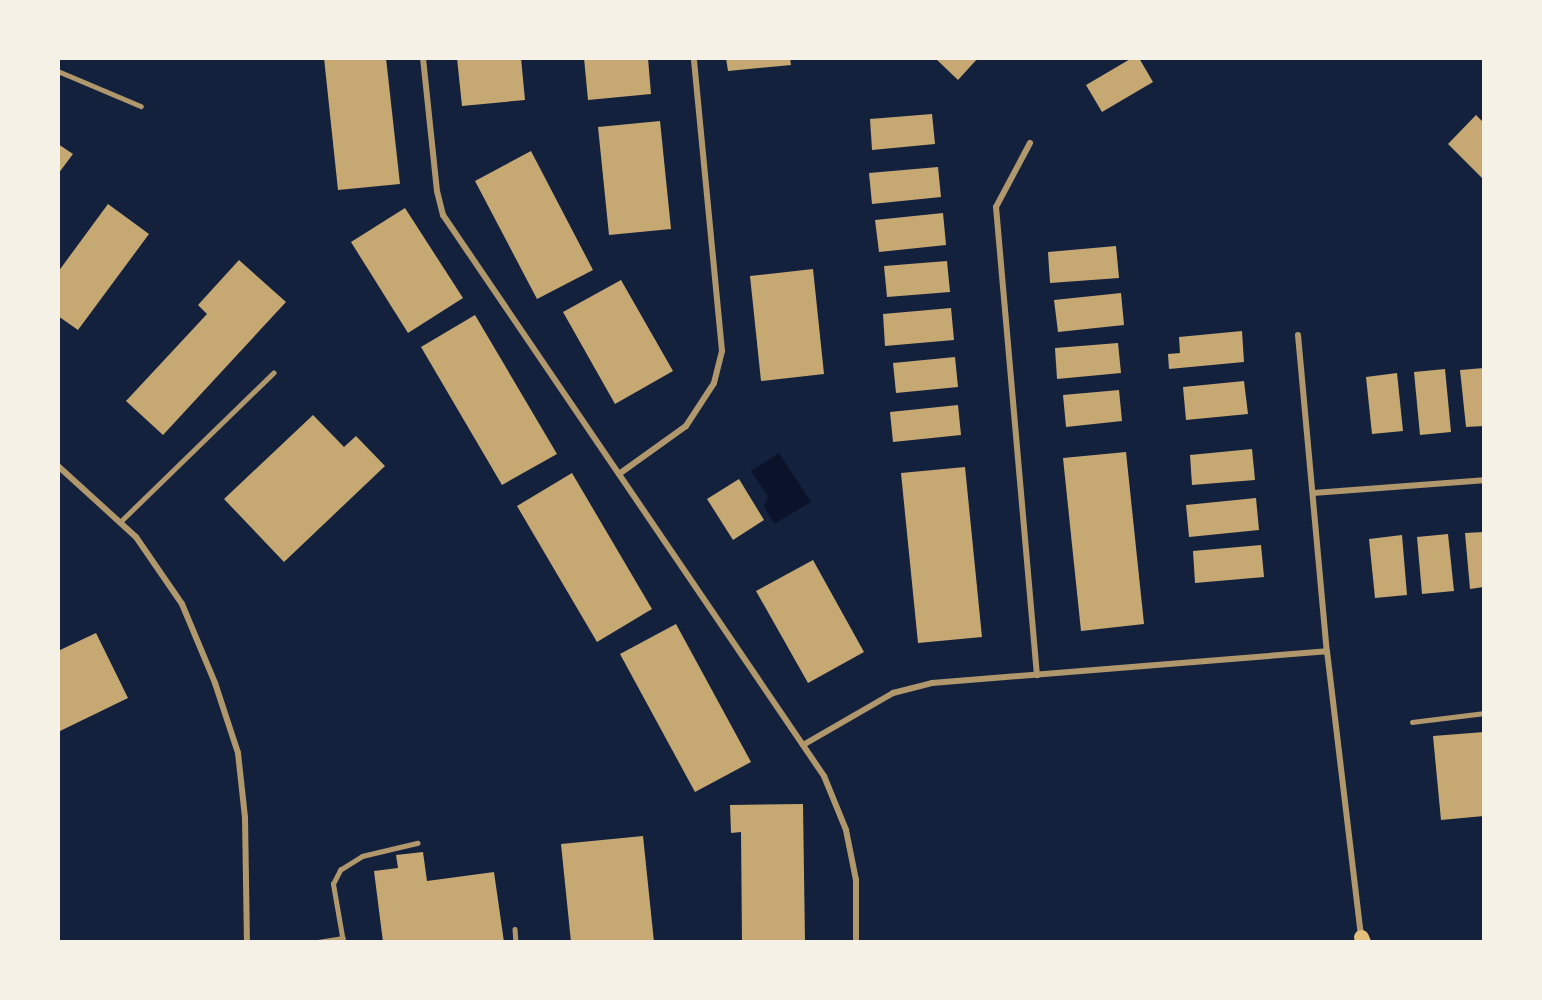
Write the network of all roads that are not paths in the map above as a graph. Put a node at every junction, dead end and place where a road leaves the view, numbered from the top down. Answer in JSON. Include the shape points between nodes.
{"nodes":[{"id":1,"x":423,"y":58,"type":"edge"},
{"id":2,"x":694,"y":58,"type":"edge"},
{"id":3,"x":58,"y":70,"type":"edge"},
{"id":4,"x":141,"y":106,"type":"dead end"},
{"id":5,"x":1030,"y":143,"type":"dead end"},
{"id":6,"x":1298,"y":335,"type":"dead end"},
{"id":7,"x":273,"y":373,"type":"dead end"},
{"id":8,"x":58,"y":466,"type":"edge"},
{"id":9,"x":619,"y":474,"type":"junction"},
{"id":10,"x":1484,"y":480,"type":"edge"},
{"id":11,"x":1313,"y":493,"type":"junction"},
{"id":12,"x":120,"y":522,"type":"junction"},
{"id":13,"x":1327,"y":651,"type":"junction"},
{"id":14,"x":1037,"y":675,"type":"junction"},
{"id":15,"x":1484,"y":713,"type":"edge"},
{"id":16,"x":1412,"y":722,"type":"dead end"},
{"id":17,"x":803,"y":745,"type":"junction"},
{"id":18,"x":417,"y":843,"type":"dead end"},
{"id":19,"x":515,"y":929,"type":"dead end"},
{"id":20,"x":343,"y":940,"type":"edge"},
{"id":21,"x":1361,"y":940,"type":"edge"},
{"id":22,"x":247,"y":942,"type":"edge"},
{"id":23,"x":318,"y":942,"type":"edge"},
{"id":24,"x":516,"y":942,"type":"edge"},
{"id":25,"x":856,"y":942,"type":"edge"}],
"edges":[{"from":1,"to":9,"type":"street","via":[[443,215]]},
{"from":2,"to":9,"type":"street","via":[[722,351],[714,383],[686,426]]},
{"from":3,"to":4,"type":"lane"},
{"from":5,"to":14,"type":"street","via":[[996,207]]},
{"from":6,"to":11,"type":"street"},
{"from":7,"to":12,"type":"lane"},
{"from":8,"to":12,"type":"street"},
{"from":9,"to":17,"type":"street"},
{"from":10,"to":11,"type":"street"},
{"from":11,"to":13,"type":"street"},
{"from":12,"to":22,"type":"street","via":[[136,537],[182,604],[215,683],[238,753],[245,818]]},
{"from":13,"to":14,"type":"street"},
{"from":13,"to":21,"type":"street"},
{"from":14,"to":17,"type":"street","via":[[932,683],[893,693]]},
{"from":15,"to":16,"type":"lane"},
{"from":17,"to":25,"type":"street","via":[[824,776],[846,830],[856,880]]},
{"from":18,"to":20,"type":"lane","via":[[362,856],[340,870],[333,884]]},
{"from":19,"to":24,"type":"lane"},
{"from":20,"to":23,"type":"lane"}]}
